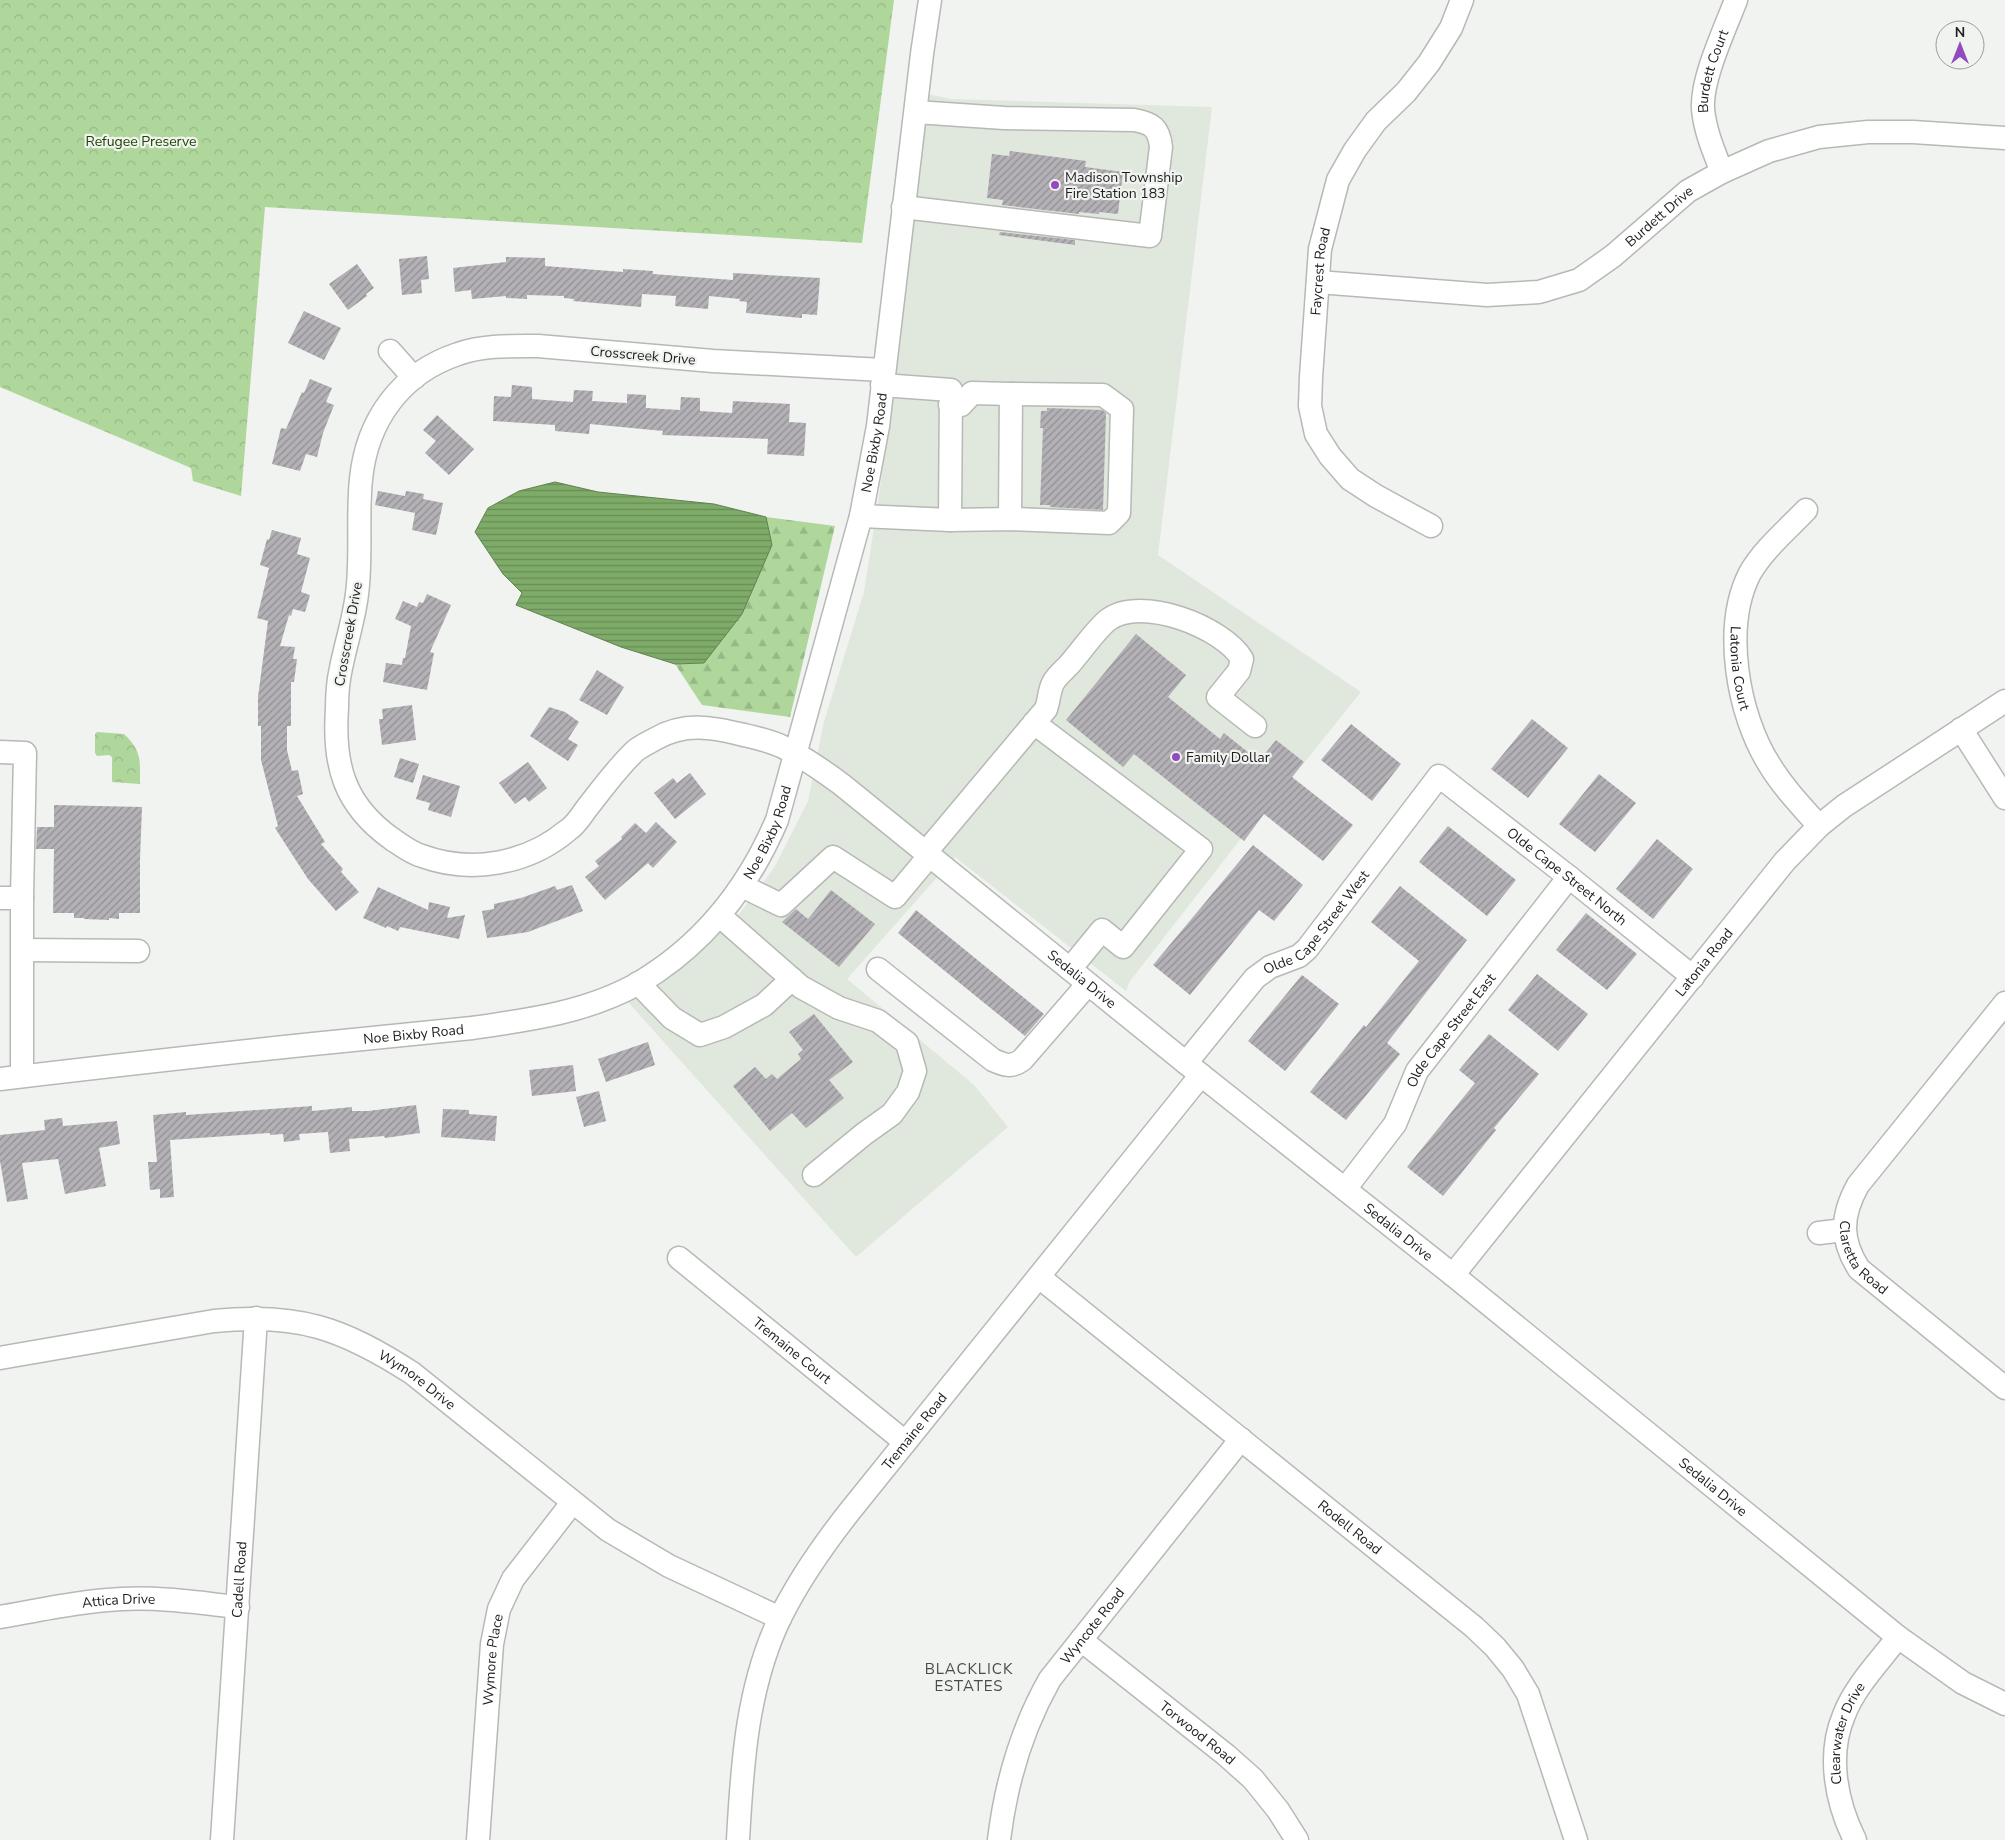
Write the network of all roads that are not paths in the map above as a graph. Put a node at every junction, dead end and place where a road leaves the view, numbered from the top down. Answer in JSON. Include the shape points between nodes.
{"nodes":[{"id":1,"x":930,"y":0,"type":"edge"},
{"id":2,"x":1462,"y":0,"type":"edge"},
{"id":3,"x":1736,"y":0,"type":"edge"},
{"id":4,"x":916,"y":112,"type":"junction"},
{"id":5,"x":2005,"y":138,"type":"edge"},
{"id":6,"x":1722,"y":172,"type":"junction"},
{"id":7,"x":903,"y":207,"type":"junction"},
{"id":8,"x":1318,"y":282,"type":"junction"},
{"id":9,"x":390,"y":351,"type":"dead end"},
{"id":10,"x":883,"y":377,"type":"junction"},
{"id":11,"x":414,"y":378,"type":"junction"},
{"id":12,"x":1011,"y":394,"type":"junction"},
{"id":13,"x":950,"y":404,"type":"junction"},
{"id":14,"x":1806,"y":510,"type":"dead end"},
{"id":15,"x":861,"y":516,"type":"junction"},
{"id":16,"x":1010,"y":519,"type":"junction"},
{"id":17,"x":950,"y":520,"type":"junction"},
{"id":18,"x":1431,"y":526,"type":"dead end"},
{"id":19,"x":2005,"y":700,"type":"edge"},
{"id":20,"x":1034,"y":723,"type":"junction"},
{"id":21,"x":1255,"y":726,"type":"dead end"},
{"id":22,"x":1961,"y":729,"type":"junction"},
{"id":23,"x":0,"y":752,"type":"edge"},
{"id":24,"x":796,"y":754,"type":"junction"},
{"id":25,"x":1439,"y":776,"type":"joint"},
{"id":26,"x":2005,"y":798,"type":"edge"},
{"id":27,"x":1819,"y":826,"type":"junction"},
{"id":28,"x":928,"y":854,"type":"junction"},
{"id":29,"x":1569,"y":877,"type":"junction"},
{"id":30,"x":742,"y":886,"type":"junction"},
{"id":31,"x":11,"y":898,"type":"edge"},
{"id":32,"x":720,"y":916,"type":"junction"},
{"id":33,"x":23,"y":950,"type":"junction"},
{"id":34,"x":138,"y":951,"type":"dead end"},
{"id":35,"x":878,"y":969,"type":"dead end"},
{"id":36,"x":1070,"y":969,"type":"junction"},
{"id":37,"x":1693,"y":977,"type":"junction"},
{"id":38,"x":792,"y":979,"type":"junction"},
{"id":39,"x":638,"y":983,"type":"junction"},
{"id":40,"x":1088,"y":984,"type":"junction"},
{"id":41,"x":2005,"y":1003,"type":"edge"},
{"id":42,"x":1194,"y":1069,"type":"junction"},
{"id":43,"x":11,"y":1077,"type":"edge"},
{"id":44,"x":814,"y":1175,"type":"dead end"},
{"id":45,"x":1345,"y":1189,"type":"junction"},
{"id":46,"x":1844,"y":1230,"type":"junction"},
{"id":47,"x":1819,"y":1233,"type":"dead end"},
{"id":48,"x":679,"y":1258,"type":"dead end"},
{"id":49,"x":1452,"y":1275,"type":"junction"},
{"id":50,"x":1039,"y":1277,"type":"junction"},
{"id":51,"x":256,"y":1318,"type":"junction"},
{"id":52,"x":0,"y":1358,"type":"edge"},
{"id":53,"x":2005,"y":1388,"type":"edge"},
{"id":54,"x":1240,"y":1439,"type":"junction"},
{"id":55,"x":905,"y":1442,"type":"junction"},
{"id":56,"x":572,"y":1503,"type":"junction"},
{"id":57,"x":238,"y":1606,"type":"junction"},
{"id":58,"x":0,"y":1617,"type":"edge"},
{"id":59,"x":780,"y":1618,"type":"junction"},
{"id":60,"x":1898,"y":1637,"type":"junction"},
{"id":61,"x":1081,"y":1640,"type":"junction"},
{"id":62,"x":2005,"y":1704,"type":"edge"},
{"id":63,"x":222,"y":1840,"type":"edge"},
{"id":64,"x":478,"y":1840,"type":"edge"},
{"id":65,"x":738,"y":1840,"type":"edge"},
{"id":66,"x":998,"y":1840,"type":"edge"},
{"id":67,"x":1297,"y":1840,"type":"edge"},
{"id":68,"x":1576,"y":1840,"type":"edge"},
{"id":69,"x":1855,"y":1840,"type":"edge"}],
"edges":[{"from":1,"to":4,"type":"street","name":"Noe Bixby Road"},
{"from":2,"to":8,"type":"street","name":"Faycrest Road","via":[[1451,28],[1429,63],[1406,92],[1376,121],[1338,180],[1320,249]]},
{"from":3,"to":6,"type":"street","name":"Burdett Court","via":[[1707,79],[1703,108],[1709,138]]},
{"from":4,"to":7,"type":"street","name":"Noe Bixby Road"},
{"from":4,"to":7,"type":"street","via":[[1147,122],[1155,129],[1161,147],[1150,236]]},
{"from":5,"to":6,"type":"street","name":"Burdett Drive","via":[[1914,132],[1819,137],[1769,151]]},
{"from":6,"to":8,"type":"street","name":"Burdett Drive","via":[[1688,191],[1613,256],[1579,280],[1539,292],[1487,295]]},
{"from":7,"to":10,"type":"street","name":"Noe Bixby Road"},
{"from":8,"to":18,"type":"street","name":"Faycrest Road","via":[[1310,406],[1316,434],[1350,479]]},
{"from":9,"to":11,"type":"street"},
{"from":10,"to":11,"type":"street","name":"Crosscreek Drive","via":[[510,346],[458,354]]},
{"from":10,"to":13,"type":"street","name":"Crosscreek Drive","via":[[950,390]]},
{"from":10,"to":15,"type":"street","name":"Noe Bixby Road","via":[[878,426]]},
{"from":11,"to":24,"type":"street","name":"Crosscreek Drive","via":[[391,398],[370,438],[364,460],[359,514],[358,592],[337,695],[336,753],[353,800],[372,824],[417,855],[441,863],[465,866],[494,864],[549,844],[571,829],[638,748],[673,730],[695,726],[714,728],[762,739]]},
{"from":12,"to":13,"type":"street","via":[[972,393],[961,404]]},
{"from":12,"to":16,"type":"street"},
{"from":12,"to":16,"type":"street","via":[[1103,395],[1122,409],[1119,514],[1109,523]]},
{"from":13,"to":17,"type":"street"},
{"from":14,"to":27,"type":"street","name":"Latonia Court","via":[[1764,553],[1750,574],[1736,623],[1735,658],[1751,729],[1788,792]]},
{"from":15,"to":17,"type":"street"},
{"from":15,"to":24,"type":"street","name":"Noe Bixby Road"},
{"from":16,"to":17,"type":"street"},
{"from":19,"to":22,"type":"street","name":"Latonia Road"},
{"from":20,"to":21,"type":"street","via":[[1046,709],[1052,684],[1109,619],[1124,613],[1147,612],[1192,621],[1235,648],[1242,659],[1239,671],[1218,697]]},
{"from":20,"to":28,"type":"street"},
{"from":20,"to":36,"type":"street","via":[[1201,849],[1122,947],[1102,930]]},
{"from":22,"to":26,"type":"street"},
{"from":22,"to":27,"type":"street","name":"Latonia Road"},
{"from":23,"to":31,"type":"street","via":[[25,752]]},
{"from":24,"to":28,"type":"street","name":"Sedalia Drive","via":[[841,784]]},
{"from":24,"to":30,"type":"street","name":"Noe Bixby Road","via":[[777,820]]},
{"from":25,"to":29,"type":"street","name":"Olde Cape Street North"},
{"from":25,"to":42,"type":"street","name":"Olde Cape Street West","via":[[1307,949],[1255,978]]},
{"from":27,"to":37,"type":"street","name":"Latonia Road","via":[[1785,862]]},
{"from":28,"to":30,"type":"street","via":[[895,897],[833,857],[781,905]]},
{"from":28,"to":36,"type":"street","name":"Sedalia Drive"},
{"from":29,"to":37,"type":"street","name":"Olde Cape Street North"},
{"from":29,"to":45,"type":"street","name":"Olde Cape Street East","via":[[1417,1071],[1395,1124]]},
{"from":30,"to":32,"type":"street","name":"Noe Bixby Road"},
{"from":31,"to":33,"type":"street"},
{"from":32,"to":38,"type":"street"},
{"from":32,"to":39,"type":"street","name":"Noe Bixby Road","via":[[687,948]]},
{"from":33,"to":34,"type":"street"},
{"from":33,"to":43,"type":"street"},
{"from":35,"to":40,"type":"street","via":[[993,1060],[1007,1066],[1022,1060]]},
{"from":36,"to":40,"type":"street","name":"Sedalia Drive"},
{"from":37,"to":49,"type":"street","name":"Latonia Road"},
{"from":38,"to":39,"type":"street","via":[[764,1005],[724,1027],[700,1035],[672,1018]]},
{"from":38,"to":44,"type":"street","via":[[800,987],[839,1008],[878,1021],[907,1042],[914,1071],[908,1092],[892,1114]]},
{"from":39,"to":43,"type":"street","name":"Noe Bixby Road","via":[[566,1012],[521,1021]]},
{"from":40,"to":42,"type":"street","name":"Sedalia Drive"},
{"from":41,"to":46,"type":"street","name":"Claretta Road","via":[[1858,1185],[1846,1212]]},
{"from":42,"to":45,"type":"street","name":"Sedalia Drive"},
{"from":42,"to":50,"type":"street","name":"Tremaine Road"},
{"from":45,"to":49,"type":"street","name":"Sedalia Drive"},
{"from":46,"to":47,"type":"street"},
{"from":46,"to":53,"type":"street","name":"Claretta Road","via":[[1851,1256],[1859,1269]]},
{"from":48,"to":55,"type":"street","name":"Tremaine Court"},
{"from":49,"to":60,"type":"street","name":"Sedalia Drive"},
{"from":50,"to":54,"type":"street","name":"Rodell Road"},
{"from":50,"to":55,"type":"street","name":"Tremaine Road"},
{"from":51,"to":52,"type":"street","name":"Wymore Drive","via":[[214,1321]]},
{"from":51,"to":56,"type":"street","name":"Wymore Drive","via":[[297,1321],[320,1327],[377,1350],[412,1373]]},
{"from":51,"to":57,"type":"street","name":"Cadell Road"},
{"from":54,"to":61,"type":"street","name":"Wyncote Road"},
{"from":54,"to":68,"type":"street","name":"Rodell Road","via":[[1495,1647],[1528,1694]]},
{"from":55,"to":59,"type":"street","name":"Tremaine Road","via":[[821,1548]]},
{"from":56,"to":59,"type":"street","name":"Wymore Drive","via":[[608,1530],[669,1566]]},
{"from":56,"to":64,"type":"street","name":"Wymore Place","via":[[513,1579],[499,1609],[492,1644]]},
{"from":57,"to":58,"type":"street","name":"Attica Drive","via":[[124,1599]]},
{"from":57,"to":63,"type":"street","name":"Cadell Road"},
{"from":59,"to":65,"type":"street","name":"Tremaine Road","via":[[758,1681],[749,1724]]},
{"from":60,"to":62,"type":"street","name":"Sedalia Drive","via":[[1963,1683]]},
{"from":60,"to":69,"type":"street","name":"Clearwater Drive","via":[[1854,1695],[1836,1737],[1840,1799],[1844,1818]]},
{"from":61,"to":66,"type":"street","name":"Wyncote Road","via":[[1050,1679],[1025,1728],[1007,1787]]},
{"from":61,"to":67,"type":"street","name":"Torwood Road","via":[[1253,1779]]}]}
